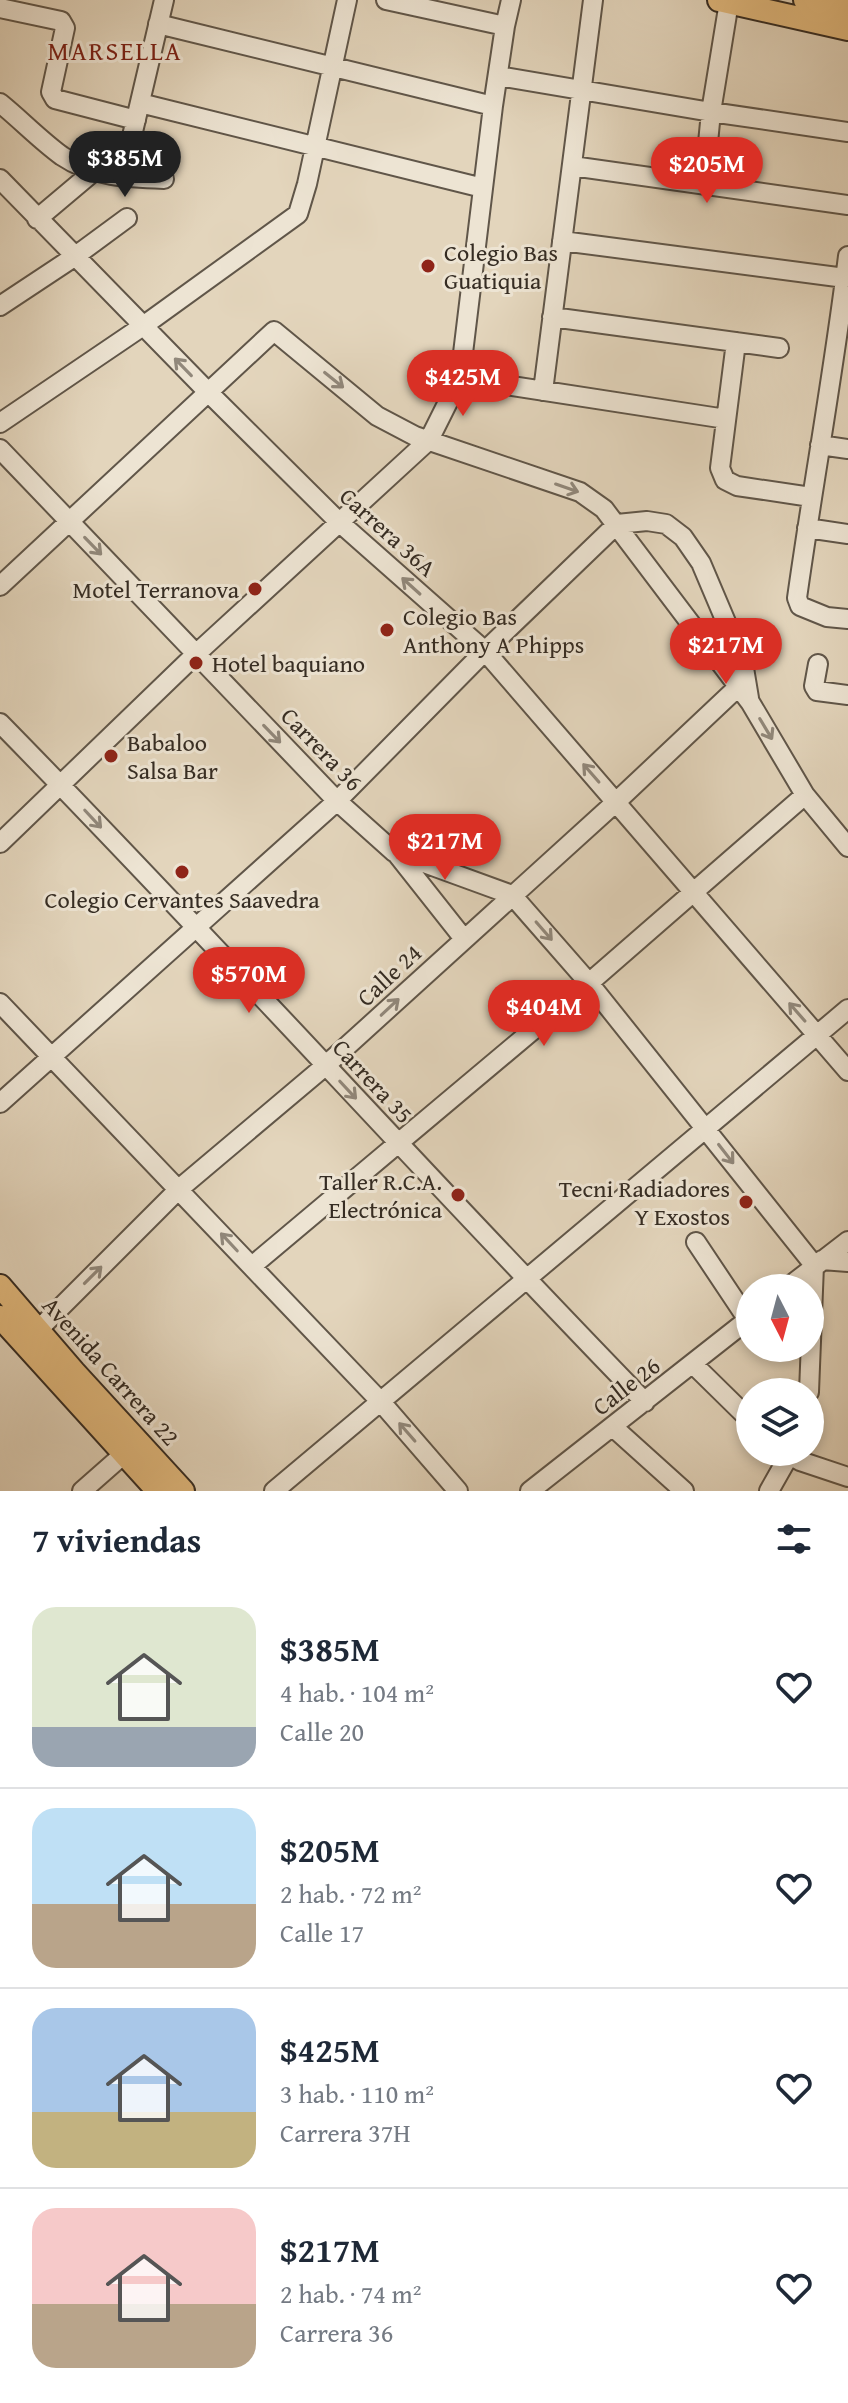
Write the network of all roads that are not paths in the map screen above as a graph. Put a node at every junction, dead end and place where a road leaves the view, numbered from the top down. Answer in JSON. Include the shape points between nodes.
{"nodes":[{"id":1,"x":164,"y":0,"type":"edge"},
{"id":2,"x":347,"y":0,"type":"edge"},
{"id":3,"x":386,"y":0,"type":"edge"},
{"id":4,"x":511,"y":0,"type":"edge"},
{"id":5,"x":593,"y":0,"type":"edge"},
{"id":6,"x":805,"y":0,"type":"edge"},
{"id":7,"x":724,"y":1,"type":"edge"},
{"id":8,"x":0,"y":8,"type":"edge"},
{"id":9,"x":848,"y":10,"type":"edge"},
{"id":10,"x":158,"y":24,"type":"junction"},
{"id":11,"x":505,"y":26,"type":"junction"},
{"id":12,"x":848,"y":29,"type":"edge"},
{"id":13,"x":332,"y":66,"type":"junction"},
{"id":14,"x":498,"y":76,"type":"junction"},
{"id":15,"x":582,"y":89,"type":"junction"},
{"id":16,"x":0,"y":103,"type":"edge"},
{"id":17,"x":493,"y":106,"type":"junction"},
{"id":18,"x":711,"y":112,"type":"junction"},
{"id":19,"x":136,"y":120,"type":"junction"},
{"id":20,"x":848,"y":132,"type":"edge"},
{"id":21,"x":315,"y":147,"type":"junction"},
{"id":22,"x":572,"y":166,"type":"junction"},
{"id":23,"x":94,"y":171,"type":"junction"},
{"id":24,"x":0,"y":179,"type":"edge"},
{"id":25,"x":164,"y":179,"type":"dead end"},
{"id":26,"x":704,"y":184,"type":"junction"},
{"id":27,"x":483,"y":188,"type":"junction"},
{"id":28,"x":848,"y":205,"type":"edge"},
{"id":29,"x":127,"y":218,"type":"dead end"},
{"id":30,"x":37,"y":219,"type":"junction"},
{"id":31,"x":562,"y":241,"type":"junction"},
{"id":32,"x":74,"y":257,"type":"junction"},
{"id":33,"x":847,"y":267,"type":"edge"},
{"id":34,"x":0,"y":306,"type":"edge"},
{"id":35,"x":552,"y":317,"type":"junction"},
{"id":36,"x":143,"y":326,"type":"junction"},
{"id":37,"x":736,"y":342,"type":"junction"},
{"id":38,"x":779,"y":348,"type":"dead end"},
{"id":39,"x":842,"y":355,"type":"edge"},
{"id":40,"x":460,"y":378,"type":"junction"},
{"id":41,"x":543,"y":391,"type":"junction"},
{"id":42,"x":208,"y":392,"type":"junction"},
{"id":43,"x":726,"y":419,"type":"junction"},
{"id":44,"x":0,"y":423,"type":"edge"},
{"id":45,"x":429,"y":440,"type":"junction"},
{"id":46,"x":820,"y":445,"type":"junction"},
{"id":47,"x":0,"y":449,"type":"edge"},
{"id":48,"x":848,"y":449,"type":"edge"},
{"id":49,"x":811,"y":497,"type":"junction"},
{"id":50,"x":69,"y":521,"type":"junction"},
{"id":51,"x":339,"y":522,"type":"junction"},
{"id":52,"x":617,"y":524,"type":"junction"},
{"id":53,"x":807,"y":528,"type":"junction"},
{"id":54,"x":848,"y":534,"type":"edge"},
{"id":55,"x":0,"y":586,"type":"edge"},
{"id":56,"x":848,"y":619,"type":"edge"},
{"id":57,"x":485,"y":651,"type":"junction"},
{"id":58,"x":196,"y":654,"type":"junction"},
{"id":59,"x":818,"y":664,"type":"dead end"},
{"id":60,"x":738,"y":687,"type":"junction"},
{"id":61,"x":848,"y":695,"type":"edge"},
{"id":62,"x":750,"y":702,"type":"junction"},
{"id":63,"x":0,"y":723,"type":"edge"},
{"id":64,"x":60,"y":784,"type":"junction"},
{"id":65,"x":805,"y":795,"type":"junction"},
{"id":66,"x":337,"y":801,"type":"junction"},
{"id":67,"x":616,"y":802,"type":"junction"},
{"id":68,"x":0,"y":843,"type":"edge"},
{"id":69,"x":848,"y":847,"type":"edge"},
{"id":70,"x":394,"y":852,"type":"junction"},
{"id":71,"x":694,"y":893,"type":"junction"},
{"id":72,"x":512,"y":895,"type":"junction"},
{"id":73,"x":194,"y":926,"type":"junction"},
{"id":74,"x":464,"y":939,"type":"junction"},
{"id":75,"x":589,"y":983,"type":"junction"},
{"id":76,"x":0,"y":1003,"type":"edge"},
{"id":77,"x":848,"y":1009,"type":"edge"},
{"id":78,"x":817,"y":1035,"type":"junction"},
{"id":79,"x":51,"y":1056,"type":"junction"},
{"id":80,"x":325,"y":1066,"type":"junction"},
{"id":81,"x":848,"y":1071,"type":"edge"},
{"id":82,"x":0,"y":1103,"type":"edge"},
{"id":83,"x":705,"y":1128,"type":"junction"},
{"id":84,"x":398,"y":1143,"type":"junction"},
{"id":85,"x":179,"y":1189,"type":"junction"},
{"id":86,"x":848,"y":1241,"type":"edge"},
{"id":87,"x":696,"y":1242,"type":"dead end"},
{"id":88,"x":848,"y":1262,"type":"edge"},
{"id":89,"x":818,"y":1263,"type":"junction"},
{"id":90,"x":252,"y":1266,"type":"junction"},
{"id":91,"x":804,"y":1274,"type":"edge"},
{"id":92,"x":526,"y":1280,"type":"junction"},
{"id":93,"x":0,"y":1286,"type":"edge"},
{"id":94,"x":736,"y":1300,"type":"edge"},
{"id":95,"x":0,"y":1317,"type":"edge"},
{"id":96,"x":736,"y":1329,"type":"edge"},
{"id":97,"x":38,"y":1330,"type":"junction"},
{"id":98,"x":693,"y":1364,"type":"junction"},
{"id":99,"x":810,"y":1378,"type":"edge"},
{"id":100,"x":381,"y":1402,"type":"junction"},
{"id":101,"x":645,"y":1402,"type":"junction"},
{"id":102,"x":736,"y":1406,"type":"edge"},
{"id":103,"x":613,"y":1427,"type":"junction"},
{"id":104,"x":124,"y":1454,"type":"junction"},
{"id":105,"x":782,"y":1466,"type":"edge"},
{"id":106,"x":820,"y":1466,"type":"edge"},
{"id":107,"x":848,"y":1477,"type":"edge"},
{"id":108,"x":680,"y":1490,"type":"edge"},
{"id":109,"x":82,"y":1491,"type":"edge"},
{"id":110,"x":158,"y":1491,"type":"edge"},
{"id":111,"x":183,"y":1491,"type":"edge"},
{"id":112,"x":274,"y":1491,"type":"edge"},
{"id":113,"x":458,"y":1491,"type":"edge"},
{"id":114,"x":530,"y":1491,"type":"edge"},
{"id":115,"x":769,"y":1491,"type":"edge"}],
"edges":[{"from":1,"to":10,"type":"street"},
{"from":2,"to":13,"type":"street"},
{"from":3,"to":11,"type":"street"},
{"from":4,"to":11,"type":"street"},
{"from":5,"to":15,"type":"street"},
{"from":6,"to":9,"type":"main road"},
{"from":7,"to":12,"type":"main road"},
{"from":7,"to":18,"type":"street"},
{"from":8,"to":19,"type":"street","via":[[61,21],[65,28],[51,92],[55,99]]},
{"from":10,"to":13,"type":"street"},
{"from":10,"to":19,"type":"street"},
{"from":11,"to":14,"type":"street"},
{"from":13,"to":17,"type":"street"},
{"from":13,"to":21,"type":"street"},
{"from":14,"to":15,"type":"street"},
{"from":14,"to":17,"type":"street"},
{"from":15,"to":18,"type":"street"},
{"from":15,"to":22,"type":"street"},
{"from":16,"to":23,"type":"street","via":[[61,155]]},
{"from":17,"to":27,"type":"street"},
{"from":18,"to":20,"type":"street"},
{"from":18,"to":26,"type":"street"},
{"from":19,"to":21,"type":"street"},
{"from":21,"to":27,"type":"street"},
{"from":21,"to":36,"type":"street","via":[[298,214]]},
{"from":22,"to":26,"type":"street"},
{"from":22,"to":31,"type":"street"},
{"from":23,"to":25,"type":"street"},
{"from":23,"to":30,"type":"street"},
{"from":24,"to":30,"type":"street"},
{"from":26,"to":28,"type":"street"},
{"from":27,"to":40,"type":"street"},
{"from":29,"to":32,"type":"street"},
{"from":30,"to":32,"type":"street"},
{"from":31,"to":33,"type":"street"},
{"from":31,"to":35,"type":"street"},
{"from":32,"to":34,"type":"street"},
{"from":32,"to":36,"type":"street","name":"Carrera 36A"},
{"from":33,"to":39,"type":"street"},
{"from":35,"to":37,"type":"street"},
{"from":35,"to":41,"type":"street"},
{"from":42,"to":36,"type":"street","name":"Carrera 36A","one_way":true},
{"from":36,"to":44,"type":"street"},
{"from":37,"to":38,"type":"street"},
{"from":37,"to":43,"type":"street"},
{"from":39,"to":46,"type":"street"},
{"from":40,"to":41,"type":"street"},
{"from":40,"to":45,"type":"street"},
{"from":41,"to":43,"type":"street"},
{"from":42,"to":45,"type":"street","one_way":true,"via":[[274,331],[377,416]]},
{"from":42,"to":50,"type":"street"},
{"from":42,"to":51,"type":"street","name":"Carrera 36A"},
{"from":43,"to":49,"type":"street","via":[[720,468],[725,480]]},
{"from":45,"to":51,"type":"street"},
{"from":45,"to":52,"type":"street","one_way":true,"via":[[580,492]]},
{"from":46,"to":48,"type":"street"},
{"from":46,"to":49,"type":"street"},
{"from":47,"to":50,"type":"street","name":"Carrera 36"},
{"from":49,"to":53,"type":"street"},
{"from":50,"to":55,"type":"street"},
{"from":50,"to":58,"type":"street","name":"Carrera 36","one_way":true},
{"from":57,"to":51,"type":"street","name":"Carrera 36A","one_way":true},
{"from":51,"to":58,"type":"street"},
{"from":52,"to":57,"type":"street"},
{"from":52,"to":60,"type":"street"},
{"from":52,"to":62,"type":"street","via":[[666,524],[683,537],[701,563],[743,662]]},
{"from":53,"to":54,"type":"street"},
{"from":53,"to":56,"type":"street","via":[[800,606]]},
{"from":57,"to":66,"type":"street"},
{"from":67,"to":57,"type":"street","name":"Carrera 36A","one_way":true},
{"from":58,"to":64,"type":"street"},
{"from":58,"to":66,"type":"street","name":"Carrera 36","one_way":true},
{"from":59,"to":61,"type":"street","via":[[817,691]]},
{"from":60,"to":62,"type":"street"},
{"from":60,"to":67,"type":"street","name":"Calle 24"},
{"from":62,"to":65,"type":"street","one_way":true},
{"from":63,"to":64,"type":"street","name":"Carrera 35"},
{"from":64,"to":68,"type":"street"},
{"from":64,"to":73,"type":"street","name":"Carrera 35","one_way":true},
{"from":65,"to":69,"type":"street"},
{"from":65,"to":71,"type":"street"},
{"from":66,"to":70,"type":"street","name":"Carrera 36"},
{"from":66,"to":73,"type":"street"},
{"from":67,"to":71,"type":"street","name":"Carrera 36A"},
{"from":67,"to":72,"type":"street","name":"Calle 24"},
{"from":70,"to":72,"type":"street","name":"Carrera 36"},
{"from":70,"to":74,"type":"street"},
{"from":71,"to":75,"type":"street"},
{"from":78,"to":71,"type":"street","name":"Carrera 36A","one_way":true},
{"from":72,"to":74,"type":"street","name":"Calle 24"},
{"from":72,"to":75,"type":"street","name":"Carrera 36","one_way":true},
{"from":73,"to":79,"type":"street"},
{"from":73,"to":80,"type":"street","name":"Carrera 35"},
{"from":80,"to":74,"type":"street","name":"Calle 24","one_way":true},
{"from":75,"to":83,"type":"street","name":"Carrera 36"},
{"from":75,"to":84,"type":"street"},
{"from":76,"to":79,"type":"street"},
{"from":77,"to":78,"type":"street"},
{"from":78,"to":81,"type":"street","name":"Carrera 36A"},
{"from":78,"to":83,"type":"street"},
{"from":79,"to":82,"type":"street"},
{"from":79,"to":85,"type":"street"},
{"from":80,"to":84,"type":"street","name":"Carrera 35","one_way":true},
{"from":80,"to":85,"type":"street","name":"Calle 24"},
{"from":83,"to":89,"type":"street","name":"Carrera 36","one_way":true},
{"from":83,"to":92,"type":"street"},
{"from":84,"to":90,"type":"street"},
{"from":84,"to":92,"type":"street","name":"Carrera 35"},
{"from":90,"to":85,"type":"street","one_way":true},
{"from":97,"to":85,"type":"street","name":"Calle 24","one_way":true},
{"from":86,"to":89,"type":"street"},
{"from":87,"to":94,"type":"street"},
{"from":88,"to":89,"type":"street"},
{"from":89,"to":91,"type":"street"},
{"from":89,"to":99,"type":"street"},
{"from":90,"to":100,"type":"street"},
{"from":92,"to":100,"type":"street"},
{"from":92,"to":101,"type":"street","name":"Carrera 35"},
{"from":93,"to":97,"type":"main road","name":"Avenida Carrera 22"},
{"from":95,"to":104,"type":"main road","name":"Avenida Carrera 22"},
{"from":96,"to":98,"type":"street","name":"Calle 26"},
{"from":97,"to":111,"type":"main road","name":"Avenida Carrera 22"},
{"from":98,"to":101,"type":"street","name":"Calle 26"},
{"from":98,"to":102,"type":"street"},
{"from":100,"to":112,"type":"street"},
{"from":113,"to":100,"type":"street","one_way":true},
{"from":101,"to":103,"type":"street","name":"Calle 26"},
{"from":103,"to":108,"type":"street"},
{"from":103,"to":114,"type":"street","name":"Calle 26"},
{"from":104,"to":109,"type":"street"},
{"from":104,"to":110,"type":"main road","name":"Avenida Carrera 22"},
{"from":105,"to":115,"type":"street"},
{"from":106,"to":107,"type":"street"}]}
